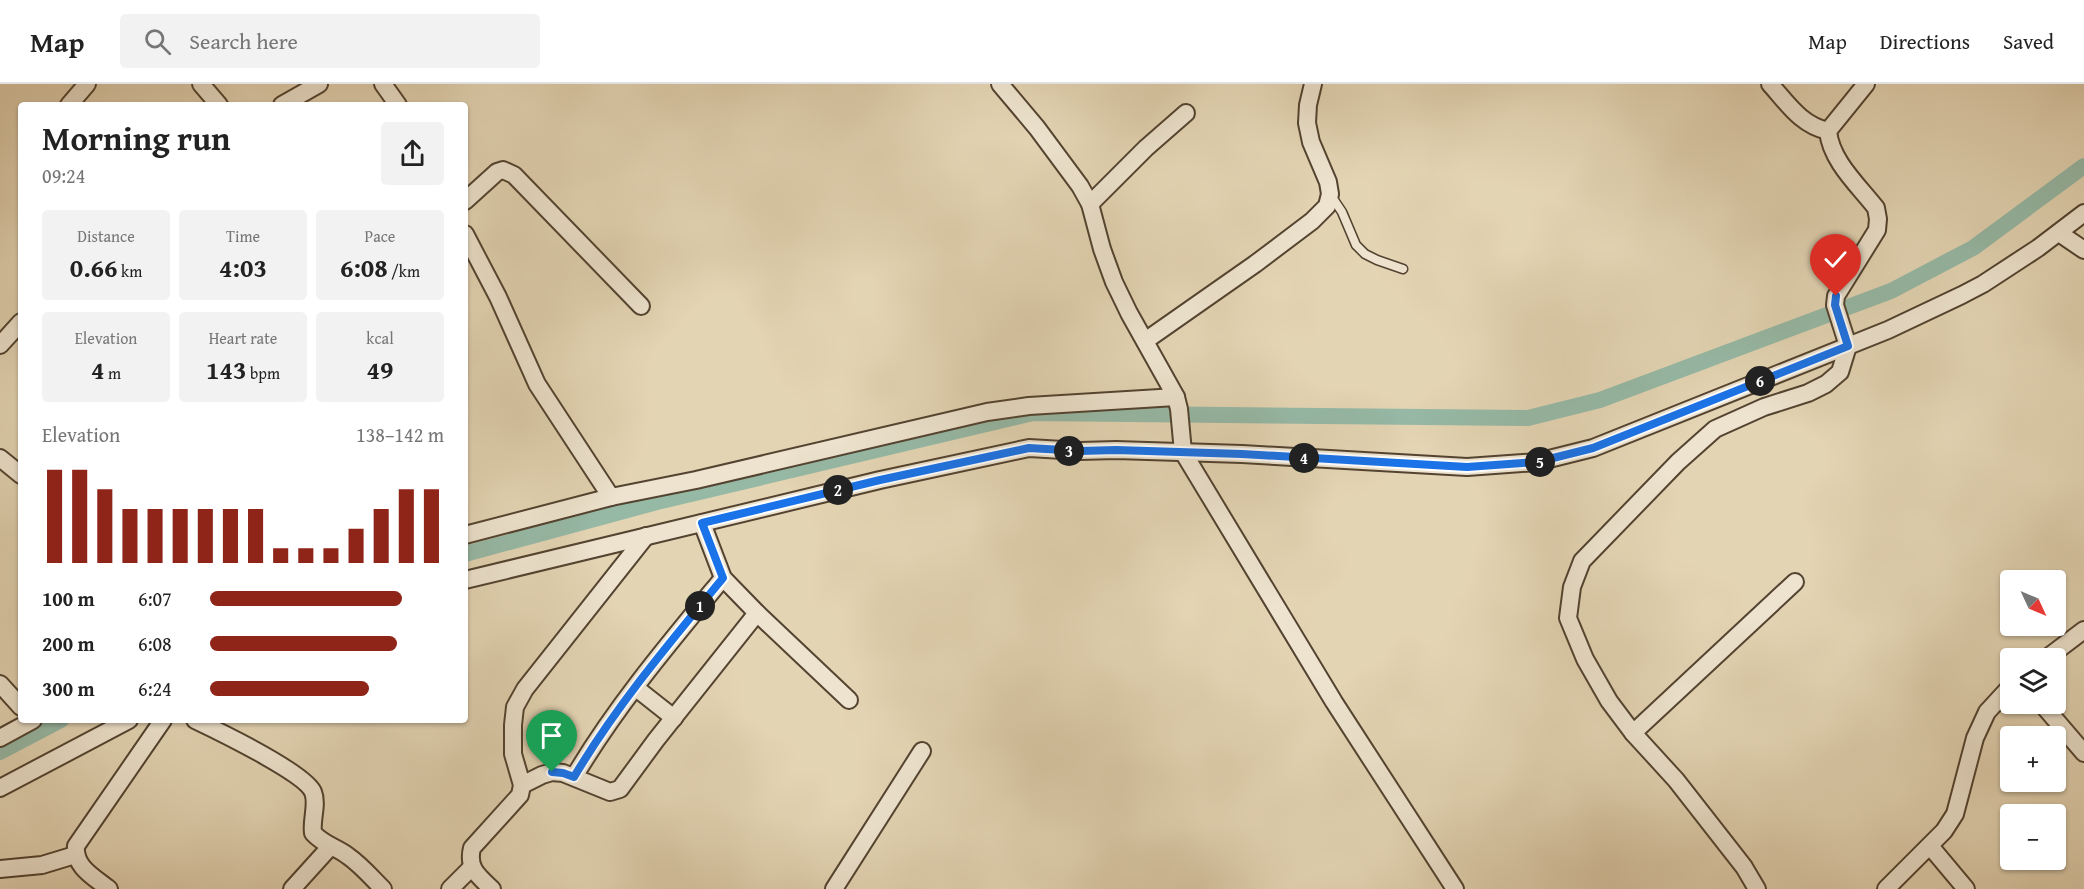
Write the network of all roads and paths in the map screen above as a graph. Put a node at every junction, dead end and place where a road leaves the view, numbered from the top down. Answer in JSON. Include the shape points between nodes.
{"nodes":[{"id":1,"x":87,"y":84,"type":"edge"},
{"id":2,"x":201,"y":84,"type":"edge"},
{"id":3,"x":319,"y":84,"type":"edge"},
{"id":4,"x":383,"y":84,"type":"edge"},
{"id":5,"x":1000,"y":84,"type":"edge"},
{"id":6,"x":1313,"y":84,"type":"edge"},
{"id":7,"x":1770,"y":84,"type":"edge"},
{"id":8,"x":1866,"y":84,"type":"edge"},
{"id":9,"x":72,"y":102,"type":"edge"},
{"id":10,"x":216,"y":102,"type":"edge"},
{"id":11,"x":287,"y":102,"type":"edge"},
{"id":12,"x":396,"y":102,"type":"edge"},
{"id":13,"x":1186,"y":113,"type":"dead end"},
{"id":14,"x":1828,"y":131,"type":"junction"},
{"id":15,"x":1330,"y":194,"type":"junction"},
{"id":16,"x":468,"y":198,"type":"edge"},
{"id":17,"x":1090,"y":204,"type":"junction"},
{"id":18,"x":2084,"y":213,"type":"edge"},
{"id":19,"x":2059,"y":233,"type":"junction"},
{"id":20,"x":468,"y":240,"type":"edge"},
{"id":21,"x":2084,"y":250,"type":"edge"},
{"id":22,"x":1403,"y":269,"type":"dead end"},
{"id":23,"x":641,"y":306,"type":"dead end"},
{"id":24,"x":18,"y":325,"type":"edge"},
{"id":25,"x":1145,"y":341,"type":"junction"},
{"id":26,"x":1846,"y":341,"type":"junction"},
{"id":27,"x":0,"y":345,"type":"edge"},
{"id":28,"x":1177,"y":403,"type":"junction"},
{"id":29,"x":1183,"y":446,"type":"junction"},
{"id":30,"x":0,"y":458,"type":"edge"},
{"id":31,"x":18,"y":473,"type":"edge"},
{"id":32,"x":610,"y":497,"type":"junction"},
{"id":33,"x":702,"y":523,"type":"junction"},
{"id":34,"x":468,"y":534,"type":"edge"},
{"id":35,"x":646,"y":536,"type":"junction"},
{"id":36,"x":723,"y":578,"type":"junction"},
{"id":37,"x":468,"y":579,"type":"edge"},
{"id":38,"x":1795,"y":582,"type":"dead end"},
{"id":39,"x":757,"y":613,"type":"junction"},
{"id":40,"x":2084,"y":630,"type":"edge"},
{"id":41,"x":2060,"y":648,"type":"edge"},
{"id":42,"x":0,"y":684,"type":"edge"},
{"id":43,"x":636,"y":688,"type":"junction"},
{"id":44,"x":2000,"y":698,"type":"edge"},
{"id":45,"x":849,"y":700,"type":"dead end"},
{"id":46,"x":18,"y":704,"type":"edge"},
{"id":47,"x":2051,"y":714,"type":"edge"},
{"id":48,"x":674,"y":718,"type":"junction"},
{"id":49,"x":28,"y":723,"type":"edge"},
{"id":50,"x":123,"y":723,"type":"edge"},
{"id":51,"x":161,"y":723,"type":"edge"},
{"id":52,"x":201,"y":723,"type":"edge"},
{"id":53,"x":1633,"y":733,"type":"junction"},
{"id":54,"x":0,"y":738,"type":"edge"},
{"id":55,"x":922,"y":751,"type":"dead end"},
{"id":56,"x":2084,"y":753,"type":"edge"},
{"id":57,"x":574,"y":777,"type":"junction"},
{"id":58,"x":522,"y":785,"type":"junction"},
{"id":59,"x":0,"y":788,"type":"edge"},
{"id":60,"x":1930,"y":846,"type":"junction"},
{"id":61,"x":330,"y":847,"type":"junction"},
{"id":62,"x":75,"y":855,"type":"junction"},
{"id":63,"x":472,"y":867,"type":"junction"},
{"id":64,"x":0,"y":869,"type":"edge"},
{"id":65,"x":109,"y":889,"type":"edge"},
{"id":66,"x":292,"y":889,"type":"edge"},
{"id":67,"x":383,"y":889,"type":"edge"},
{"id":68,"x":450,"y":889,"type":"edge"},
{"id":69,"x":492,"y":889,"type":"edge"},
{"id":70,"x":834,"y":889,"type":"edge"},
{"id":71,"x":1455,"y":889,"type":"edge"},
{"id":72,"x":1757,"y":889,"type":"edge"},
{"id":73,"x":1886,"y":889,"type":"edge"},
{"id":74,"x":1966,"y":889,"type":"edge"}],
"edges":[{"from":1,"to":9,"type":"street"},
{"from":2,"to":10,"type":"street"},
{"from":3,"to":11,"type":"street"},
{"from":4,"to":12,"type":"street"},
{"from":5,"to":17,"type":"street","via":[[1037,128]]},
{"from":6,"to":15,"type":"street","via":[[1307,123]]},
{"from":7,"to":14,"type":"street","via":[[1799,117]]},
{"from":8,"to":14,"type":"street"},
{"from":13,"to":17,"type":"street"},
{"from":14,"to":26,"type":"street","via":[[1835,154],[1876,208],[1878,219],[1877,230],[1836,296]]},
{"from":15,"to":22,"type":"lane","via":[[1356,245],[1365,254]]},
{"from":15,"to":25,"type":"street","via":[[1327,206],[1312,221]]},
{"from":16,"to":23,"type":"street","via":[[497,172],[503,170],[514,175]]},
{"from":17,"to":25,"type":"street","via":[[1114,282]]},
{"from":18,"to":19,"type":"street"},
{"from":19,"to":21,"type":"street"},
{"from":19,"to":26,"type":"street","via":[[1983,284],[1888,330]]},
{"from":20,"to":32,"type":"street","via":[[537,384]]},
{"from":24,"to":27,"type":"street"},
{"from":25,"to":28,"type":"street"},
{"from":26,"to":29,"type":"street","via":[[1593,448],[1537,462],[1457,467]]},
{"from":26,"to":53,"type":"street","via":[[1840,372],[1826,384],[1715,429],[1582,561],[1572,587],[1568,618],[1604,693]]},
{"from":28,"to":29,"type":"street"},
{"from":28,"to":32,"type":"street","via":[[1029,406],[987,412]]},
{"from":29,"to":33,"type":"street","via":[[1080,451],[1029,448]]},
{"from":29,"to":71,"type":"street","via":[[1334,702]]},
{"from":30,"to":31,"type":"street"},
{"from":32,"to":34,"type":"street"},
{"from":33,"to":35,"type":"street"},
{"from":33,"to":36,"type":"street"},
{"from":35,"to":37,"type":"street"},
{"from":35,"to":58,"type":"street","via":[[525,689],[515,707],[513,754]]},
{"from":36,"to":39,"type":"street"},
{"from":36,"to":43,"type":"street"},
{"from":38,"to":53,"type":"street"},
{"from":39,"to":45,"type":"street"},
{"from":39,"to":48,"type":"street"},
{"from":40,"to":41,"type":"street"},
{"from":42,"to":46,"type":"street"},
{"from":43,"to":48,"type":"street"},
{"from":43,"to":57,"type":"street"},
{"from":44,"to":60,"type":"street","via":[[1987,712],[1975,738],[1955,814]]},
{"from":47,"to":56,"type":"street"},
{"from":48,"to":57,"type":"street","via":[[620,789],[610,792]]},
{"from":49,"to":54,"type":"street"},
{"from":50,"to":59,"type":"street"},
{"from":51,"to":62,"type":"street","via":[[76,846]]},
{"from":52,"to":61,"type":"street","via":[[304,782],[313,791],[313,833]]},
{"from":53,"to":72,"type":"street","via":[[1676,780]]},
{"from":55,"to":70,"type":"street"},
{"from":57,"to":58,"type":"street","via":[[552,772]]},
{"from":58,"to":63,"type":"street","via":[[514,803],[472,848]]},
{"from":60,"to":73,"type":"street"},
{"from":60,"to":74,"type":"street"},
{"from":61,"to":66,"type":"street"},
{"from":61,"to":67,"type":"street","via":[[351,858]]},
{"from":62,"to":64,"type":"street","via":[[42,865]]},
{"from":62,"to":65,"type":"street"},
{"from":63,"to":68,"type":"street"},
{"from":63,"to":69,"type":"street"}]}
